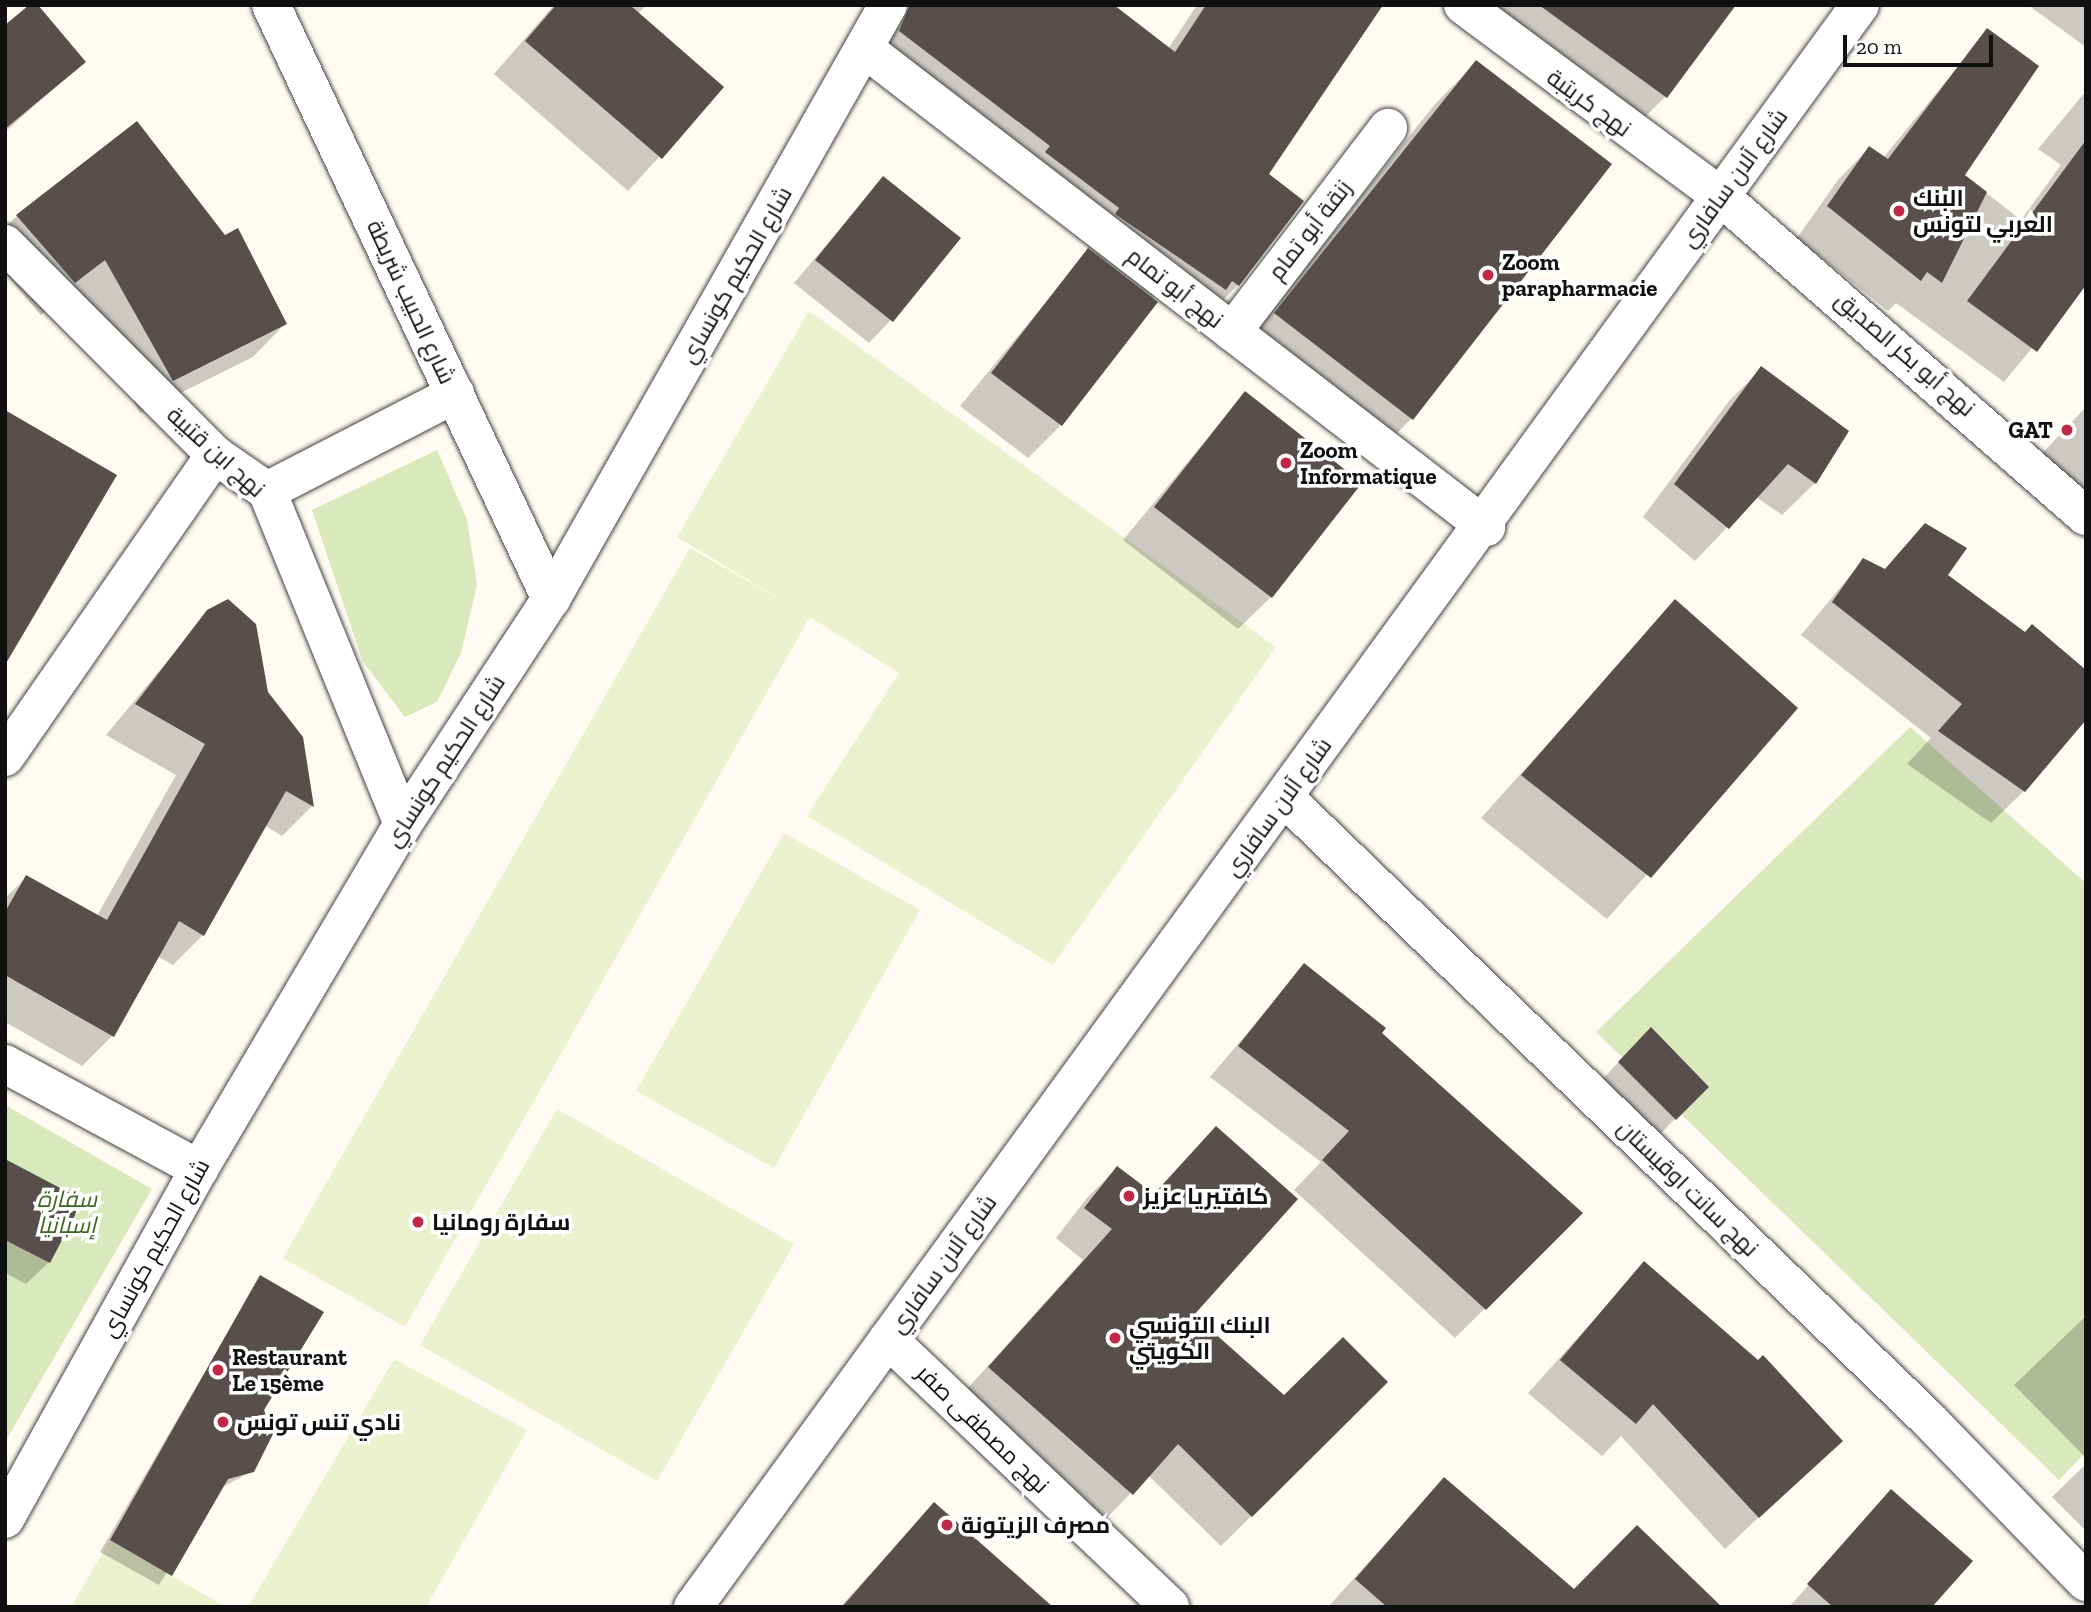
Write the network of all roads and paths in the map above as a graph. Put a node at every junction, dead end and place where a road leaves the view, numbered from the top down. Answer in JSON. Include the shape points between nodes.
{"nodes":[{"id":1,"x":271,"y":5,"type":"edge"},
{"id":2,"x":888,"y":5,"type":"edge"},
{"id":3,"x":1463,"y":5,"type":"edge"},
{"id":4,"x":1860,"y":5,"type":"edge"},
{"id":5,"x":865,"y":49,"type":"junction"},
{"id":6,"x":1388,"y":128,"type":"dead end"},
{"id":7,"x":1720,"y":196,"type":"junction"},
{"id":8,"x":5,"y":244,"type":"edge"},
{"id":9,"x":5,"y":280,"type":"edge"},
{"id":10,"x":43,"y":286,"type":"junction"},
{"id":11,"x":1231,"y":332,"type":"junction"},
{"id":12,"x":455,"y":394,"type":"junction"},
{"id":13,"x":215,"y":456,"type":"junction"},
{"id":14,"x":267,"y":491,"type":"junction"},
{"id":15,"x":2086,"y":516,"type":"edge"},
{"id":16,"x":1486,"y":527,"type":"junction"},
{"id":17,"x":551,"y":598,"type":"junction"},
{"id":18,"x":5,"y":757,"type":"edge"},
{"id":19,"x":1285,"y":799,"type":"junction"},
{"id":20,"x":403,"y":824,"type":"junction"},
{"id":21,"x":5,"y":1064,"type":"edge"},
{"id":22,"x":199,"y":1169,"type":"junction"},
{"id":23,"x":888,"y":1339,"type":"junction"},
{"id":24,"x":5,"y":1519,"type":"edge"},
{"id":25,"x":2086,"y":1582,"type":"edge"},
{"id":26,"x":693,"y":1607,"type":"edge"},
{"id":27,"x":1170,"y":1607,"type":"edge"}],
"edges":[{"from":1,"to":12,"type":"street","name":"شارع الحبيب شريطة"},
{"from":2,"to":5,"type":"street","name":"شارع الحكيم كونساي"},
{"from":3,"to":7,"type":"street","name":"نهج كريتبة"},
{"from":4,"to":7,"type":"street","name":"شارع آلان سافاري"},
{"from":5,"to":11,"type":"street","name":"نهج أبو تمام"},
{"from":5,"to":17,"type":"street","name":"شارع الحكيم كونساي"},
{"from":6,"to":11,"type":"street","name":"زنقة أبو تمام"},
{"from":7,"to":15,"type":"street","name":"نهج أبو بكر الصديق"},
{"from":7,"to":16,"type":"street","name":"شارع آلان سافاري"},
{"from":8,"to":10,"type":"street","name":"نهج ابن قتيبة"},
{"from":9,"to":10,"type":"street"},
{"from":10,"to":13,"type":"street","name":"نهج ابن قتيبة"},
{"from":11,"to":16,"type":"street","name":"نهج أبو تمام"},
{"from":12,"to":14,"type":"street"},
{"from":12,"to":17,"type":"street","name":"شارع الحبيب شريطة"},
{"from":13,"to":14,"type":"street","name":"نهج ابن قتيبة"},
{"from":13,"to":18,"type":"street"},
{"from":14,"to":20,"type":"street","name":"نهج ابن قتيبة"},
{"from":16,"to":19,"type":"street","name":"شارع آلان سافاري"},
{"from":17,"to":20,"type":"street","name":"شارع الحكيم كونساي"},
{"from":19,"to":23,"type":"street","name":"شارع آلان سافاري"},
{"from":19,"to":25,"type":"street","name":"نهج سانت اوقيستان","via":[[1928,1419]]},
{"from":20,"to":22,"type":"street","name":"شارع الحكيم كونساي"},
{"from":21,"to":22,"type":"street"},
{"from":22,"to":24,"type":"street","name":"شارع الحكيم كونساي"},
{"from":23,"to":26,"type":"street","name":"شارع آلان سافاري"},
{"from":23,"to":27,"type":"street","name":"نهج مصطفى صفر"}]}
